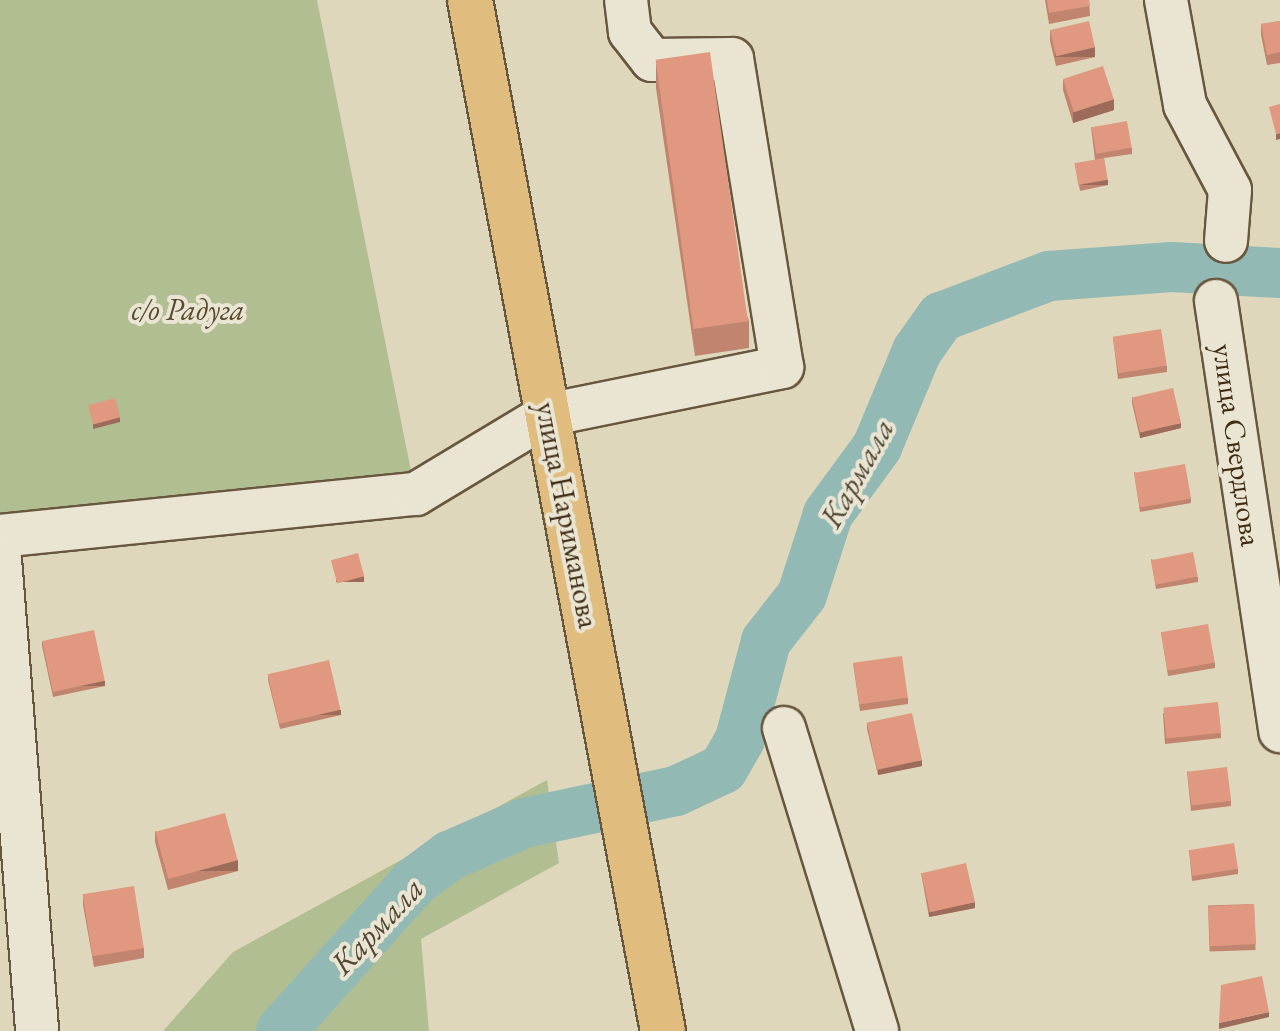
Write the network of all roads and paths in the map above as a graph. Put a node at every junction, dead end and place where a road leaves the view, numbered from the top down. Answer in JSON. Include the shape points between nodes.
{"nodes":[{"id":1,"x":470,"y":0,"type":"edge"},
{"id":2,"x":626,"y":0,"type":"edge"},
{"id":3,"x":1166,"y":0,"type":"edge"},
{"id":4,"x":1226,"y":241,"type":"dead end"},
{"id":5,"x":1216,"y":301,"type":"dead end"},
{"id":6,"x":547,"y":415,"type":"junction"},
{"id":7,"x":0,"y":536,"type":"edge"},
{"id":8,"x":0,"y":559,"type":"edge"},
{"id":9,"x":784,"y":728,"type":"dead end"},
{"id":10,"x":1280,"y":731,"type":"edge"},
{"id":11,"x":37,"y":1031,"type":"edge"},
{"id":12,"x":663,"y":1031,"type":"edge"},
{"id":13,"x":877,"y":1031,"type":"edge"}],
"edges":[{"from":1,"to":6,"type":"main road","name":"улица Нариманова"},
{"from":2,"to":6,"type":"street","via":[[630,32],[652,60],[732,59],[782,367]]},
{"from":3,"to":4,"type":"street","via":[[1185,105],[1230,190]]},
{"from":5,"to":10,"type":"street","name":"улица Свердлова"},
{"from":6,"to":7,"type":"street","via":[[416,494]]},
{"from":6,"to":12,"type":"main road","name":"улица Нариманова"},
{"from":8,"to":11,"type":"street"},
{"from":9,"to":13,"type":"street"}]}
